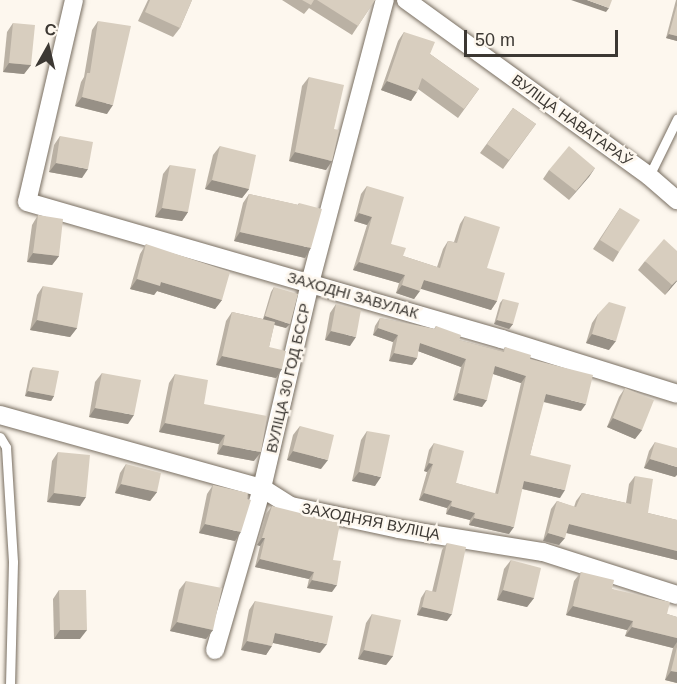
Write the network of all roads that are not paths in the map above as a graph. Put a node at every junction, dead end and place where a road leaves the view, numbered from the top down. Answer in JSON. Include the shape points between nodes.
{"nodes":[{"id":1,"x":74,"y":0,"type":"edge"},
{"id":2,"x":385,"y":0,"type":"edge"},
{"id":3,"x":406,"y":0,"type":"edge"},
{"id":4,"x":677,"y":119,"type":"edge"},
{"id":5,"x":649,"y":176,"type":"junction"},
{"id":6,"x":677,"y":200,"type":"edge"},
{"id":7,"x":310,"y":283,"type":"junction"},
{"id":8,"x":677,"y":394,"type":"edge"},
{"id":9,"x":0,"y":415,"type":"edge"},
{"id":10,"x":0,"y":437,"type":"edge"},
{"id":11,"x":262,"y":488,"type":"junction"},
{"id":12,"x":677,"y":595,"type":"edge"},
{"id":13,"x":214,"y":650,"type":"dead end"},
{"id":14,"x":10,"y":684,"type":"edge"}],
"edges":[{"from":1,"to":7,"type":"street","name":"ЗАХОДНІ ЗАВУЛАК","via":[[27,202]]},
{"from":2,"to":7,"type":"street","name":"ВУЛІЦА 30 ГОД БССР"},
{"from":3,"to":5,"type":"street","name":"ВУЛІЦА НАВАТАРАЎ"},
{"from":4,"to":5,"type":"lane"},
{"from":5,"to":6,"type":"street","name":"ВУЛІЦА НАВАТАРАЎ"},
{"from":7,"to":8,"type":"street","name":"ЗАХОДНІ ЗАВУЛАК"},
{"from":7,"to":11,"type":"street","name":"ВУЛІЦА 30 ГОД БССР"},
{"from":9,"to":11,"type":"street","name":"ЗАХОДНЯЯ ВУЛІЦА"},
{"from":10,"to":14,"type":"lane","via":[[6,447],[13,562]]},
{"from":11,"to":12,"type":"street","name":"ЗАХОДНЯЯ ВУЛІЦА","via":[[291,506],[399,529],[543,552]]},
{"from":11,"to":13,"type":"street","name":"ВУЛІЦА 30 ГОД БССР"}]}
